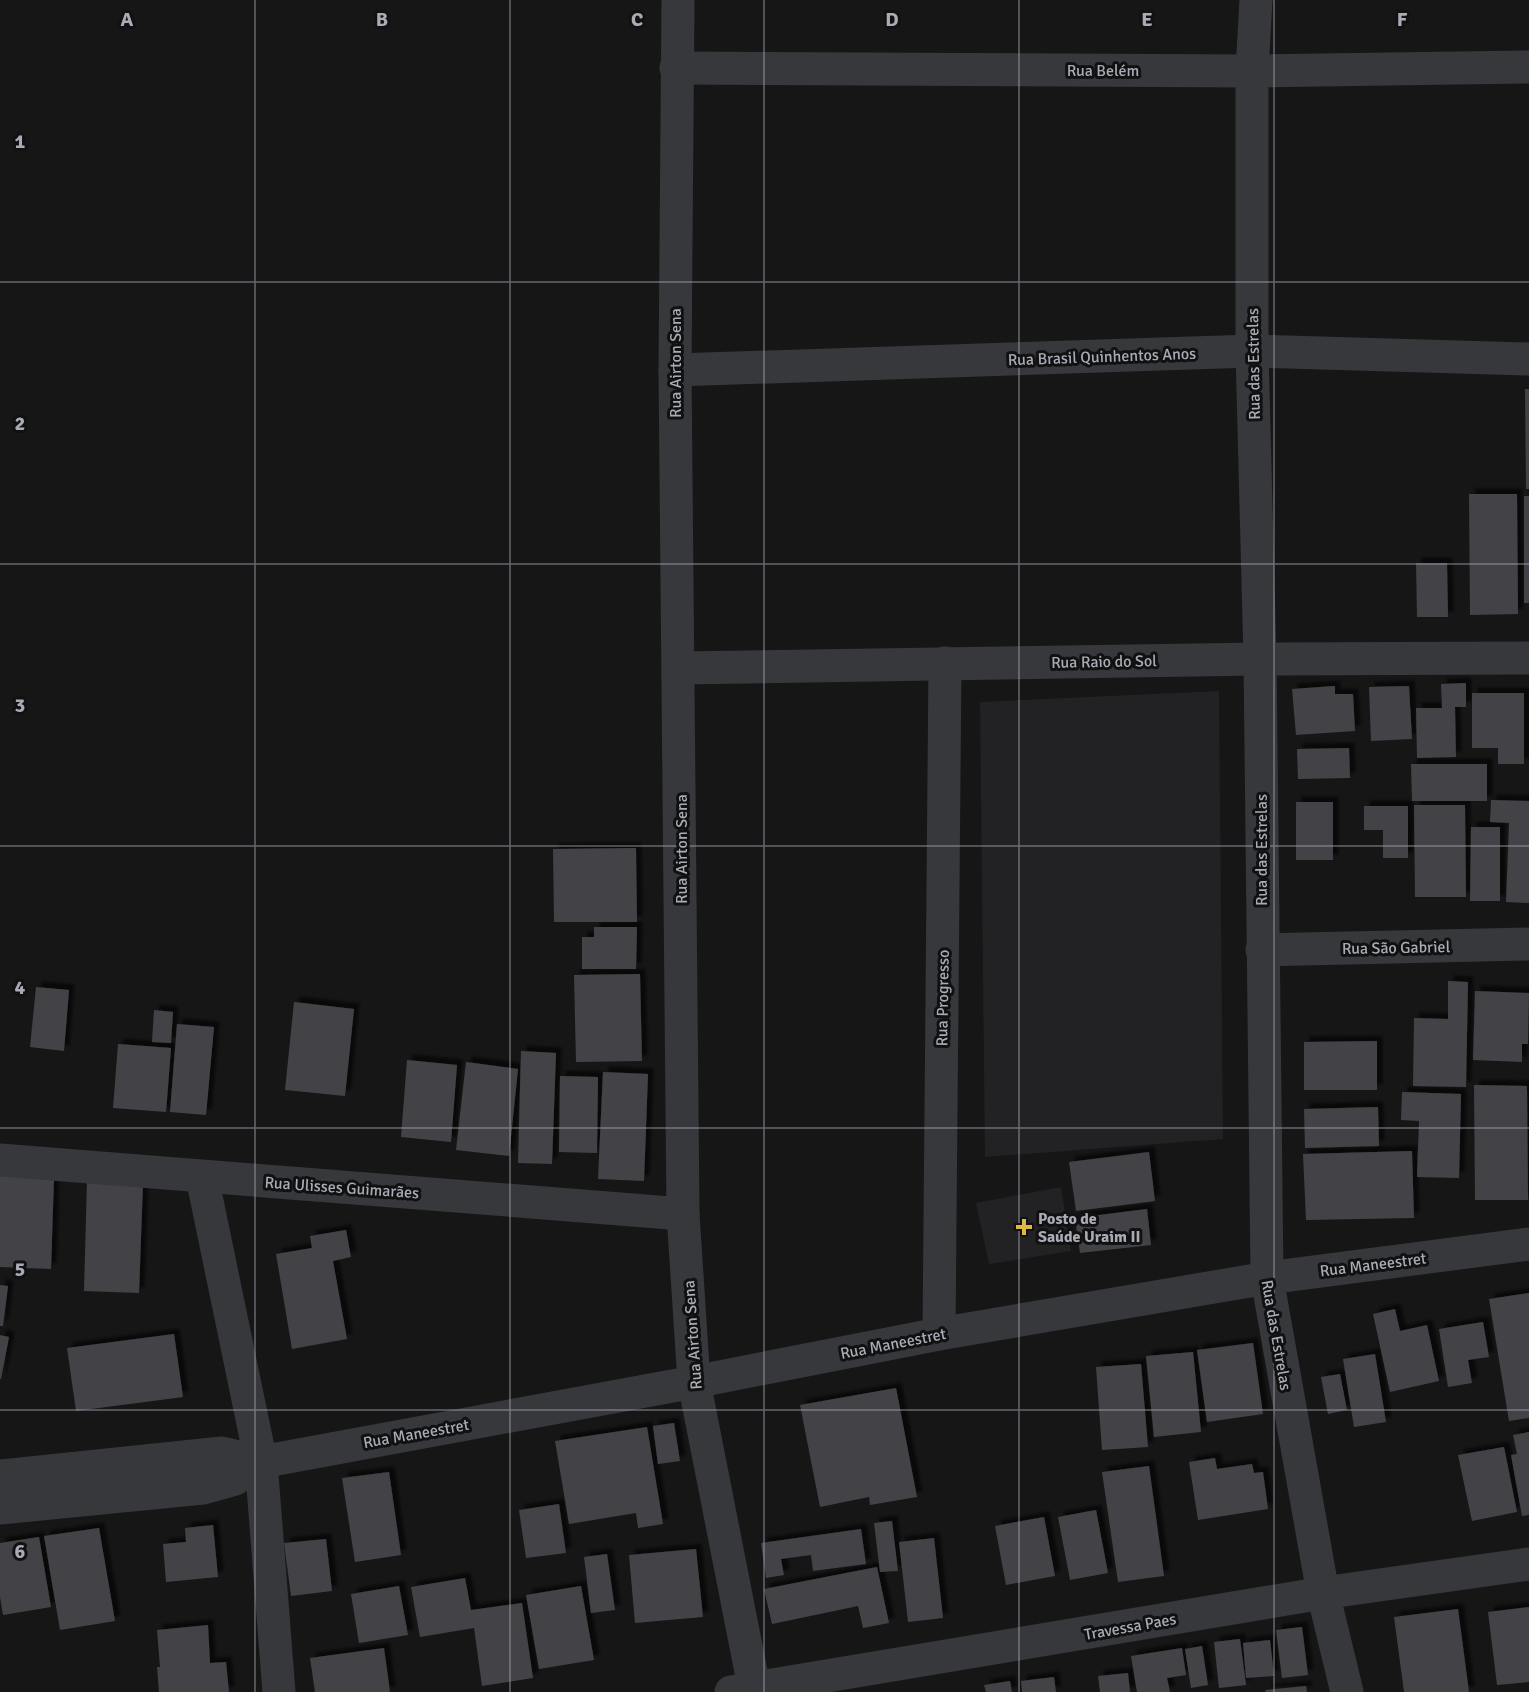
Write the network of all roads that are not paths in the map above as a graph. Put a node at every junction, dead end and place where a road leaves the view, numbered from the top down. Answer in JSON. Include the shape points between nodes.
{"nodes":[{"id":1,"x":678,"y":0,"type":"edge"},
{"id":2,"x":1256,"y":0,"type":"edge"},
{"id":3,"x":1529,"y":66,"type":"edge"},
{"id":4,"x":676,"y":68,"type":"junction"},
{"id":5,"x":1252,"y":71,"type":"junction"},
{"id":6,"x":1252,"y":351,"type":"junction"},
{"id":7,"x":1529,"y":359,"type":"edge"},
{"id":8,"x":675,"y":370,"type":"junction"},
{"id":9,"x":1529,"y":658,"type":"edge"},
{"id":10,"x":1260,"y":659,"type":"junction"},
{"id":11,"x":945,"y":663,"type":"junction"},
{"id":12,"x":679,"y":668,"type":"junction"},
{"id":13,"x":1529,"y":944,"type":"edge"},
{"id":14,"x":1262,"y":950,"type":"junction"},
{"id":15,"x":0,"y":1160,"type":"edge"},
{"id":16,"x":202,"y":1177,"type":"junction"},
{"id":17,"x":683,"y":1214,"type":"junction"},
{"id":18,"x":1529,"y":1244,"type":"edge"},
{"id":19,"x":1267,"y":1278,"type":"junction"},
{"id":20,"x":939,"y":1334,"type":"junction"},
{"id":21,"x":694,"y":1382,"type":"junction"},
{"id":22,"x":261,"y":1462,"type":"junction"},
{"id":23,"x":0,"y":1476,"type":"edge"},
{"id":24,"x":0,"y":1508,"type":"edge"},
{"id":25,"x":1529,"y":1564,"type":"edge"},
{"id":26,"x":1323,"y":1593,"type":"junction"},
{"id":27,"x":746,"y":1691,"type":"edge"},
{"id":28,"x":279,"y":1692,"type":"edge"},
{"id":29,"x":1347,"y":1692,"type":"edge"}],
"edges":[{"from":1,"to":4,"type":"street","name":"Rua Airton Sena"},
{"from":2,"to":5,"type":"street","name":"Rua das Estrelas"},
{"from":3,"to":5,"type":"street","name":"Rua Belém"},
{"from":4,"to":5,"type":"street","name":"Rua Belém"},
{"from":4,"to":8,"type":"street","name":"Rua Airton Sena"},
{"from":5,"to":6,"type":"street","name":"Rua das Estrelas"},
{"from":6,"to":7,"type":"street","name":"Rua Brasil Quinhentos Anos"},
{"from":6,"to":8,"type":"street","name":"Rua Brasil Quinhentos Anos"},
{"from":6,"to":10,"type":"street","name":"Rua das Estrelas"},
{"from":8,"to":12,"type":"street","name":"Rua Airton Sena"},
{"from":9,"to":10,"type":"street","name":"Rua Raio do Sol"},
{"from":10,"to":11,"type":"street","name":"Rua Raio do Sol"},
{"from":10,"to":14,"type":"street","name":"Rua das Estrelas"},
{"from":11,"to":12,"type":"street","name":"Rua Raio do Sol"},
{"from":11,"to":20,"type":"street","name":"Rua Progresso"},
{"from":12,"to":17,"type":"street","name":"Rua Airton Sena"},
{"from":13,"to":14,"type":"street","name":"Rua São Gabriel"},
{"from":14,"to":19,"type":"street","name":"Rua das Estrelas"},
{"from":15,"to":16,"type":"street","name":"Rua Ulisses Guimarães"},
{"from":16,"to":17,"type":"street","name":"Rua Ulisses Guimarães"},
{"from":16,"to":22,"type":"street"},
{"from":17,"to":21,"type":"street","name":"Rua Airton Sena"},
{"from":18,"to":19,"type":"street","name":"Rua Maneestret"},
{"from":19,"to":20,"type":"street","name":"Rua Maneestret"},
{"from":19,"to":26,"type":"street","name":"Rua das Estrelas"},
{"from":20,"to":21,"type":"street","name":"Rua Maneestret"},
{"from":21,"to":22,"type":"street","name":"Rua Maneestret"},
{"from":21,"to":27,"type":"street","name":"Rua Airton Sena"},
{"from":22,"to":23,"type":"street","name":"Rua Maneestret","via":[[222,1453]]},
{"from":22,"to":24,"type":"street","name":"Rua Maneestret","via":[[235,1479],[203,1488]]},
{"from":22,"to":28,"type":"street"},
{"from":25,"to":26,"type":"street","name":"Travessa Paes"},
{"from":26,"to":27,"type":"street","name":"Travessa Paes"},
{"from":26,"to":29,"type":"street","name":"Rua das Estrelas"}]}
